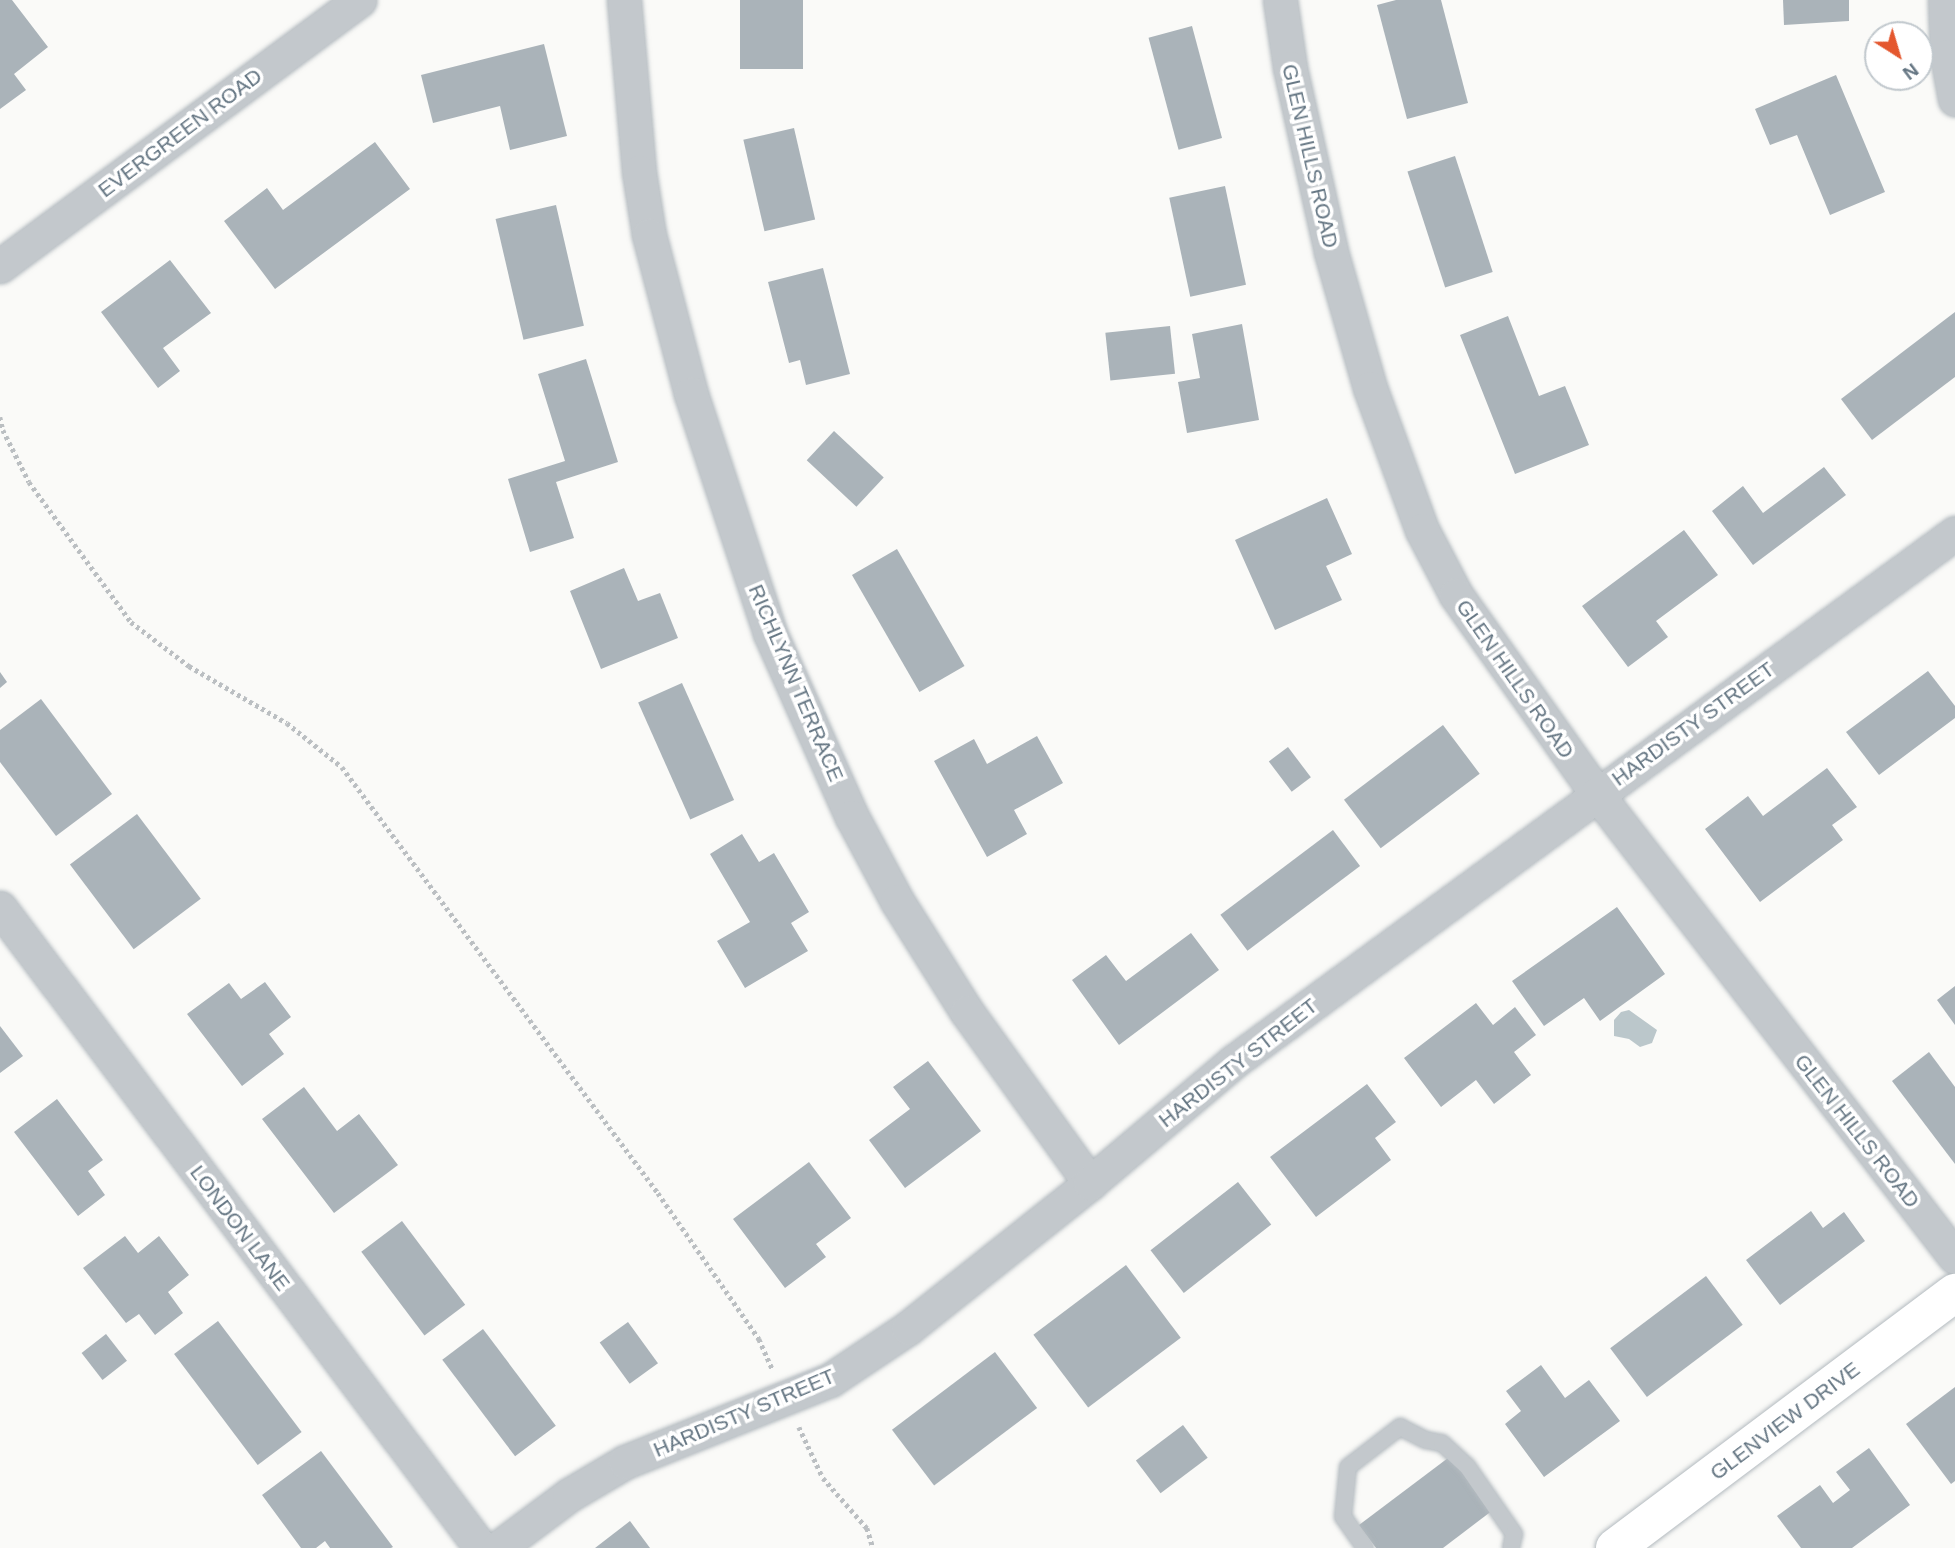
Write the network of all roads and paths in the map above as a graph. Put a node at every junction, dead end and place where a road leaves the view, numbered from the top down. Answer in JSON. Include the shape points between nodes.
{"nodes":[{"id":1,"x":359,"y":0,"type":"edge"},
{"id":2,"x":624,"y":0,"type":"edge"},
{"id":3,"x":1280,"y":0,"type":"edge"},
{"id":4,"x":1945,"y":0,"type":"edge"},
{"id":5,"x":1955,"y":99,"type":"edge"},
{"id":6,"x":0,"y":266,"type":"edge"},
{"id":7,"x":0,"y":417,"type":"edge"},
{"id":8,"x":1955,"y":533,"type":"edge"},
{"id":9,"x":1597,"y":794,"type":"junction"},
{"id":10,"x":0,"y":908,"type":"edge"},
{"id":11,"x":1090,"y":1183,"type":"junction"},
{"id":12,"x":1955,"y":1257,"type":"edge"},
{"id":13,"x":1955,"y":1293,"type":"edge"},
{"id":14,"x":786,"y":1397,"type":"junction"},
{"id":15,"x":481,"y":1548,"type":"edge"},
{"id":16,"x":498,"y":1548,"type":"edge"},
{"id":17,"x":873,"y":1548,"type":"edge"},
{"id":18,"x":1364,"y":1548,"type":"edge"},
{"id":19,"x":1511,"y":1548,"type":"edge"},
{"id":20,"x":1615,"y":1548,"type":"edge"}],
"edges":[{"from":1,"to":6,"type":"street","name":"EVERGREEN ROAD"},
{"from":2,"to":11,"type":"street","name":"RICHLYNN TERRACE","via":[[649,236],[691,394],[770,633],[852,817],[897,901],[967,1012]]},
{"from":3,"to":9,"type":"street","name":"GLEN HILLS ROAD","via":[[1290,68],[1331,252],[1370,388],[1422,530],[1456,596]]},
{"from":4,"to":5,"type":"street","via":[[1947,56]]},
{"from":7,"to":14,"type":"path","via":[[29,482],[131,622],[189,666],[286,723],[342,767],[658,1193],[759,1339]]},
{"from":8,"to":9,"type":"street","name":"HARDISTY STREET"},
{"from":9,"to":11,"type":"street","name":"HARDISTY STREET","via":[[1233,1062]]},
{"from":9,"to":12,"type":"street","name":"GLEN HILLS ROAD"},
{"from":10,"to":15,"type":"street","name":"LONDON LANE"},
{"from":11,"to":14,"type":"street","name":"HARDISTY STREET","via":[[908,1328],[830,1380]]},
{"from":13,"to":20,"type":"main road","name":"GLENVIEW DRIVE"},
{"from":14,"to":16,"type":"street","name":"HARDISTY STREET","via":[[625,1462],[569,1495]]},
{"from":14,"to":17,"type":"path","via":[[823,1478],[867,1528]]},
{"from":18,"to":19,"type":"lane","via":[[1343,1517],[1348,1467],[1400,1427],[1442,1443],[1467,1466],[1514,1534]]}]}
